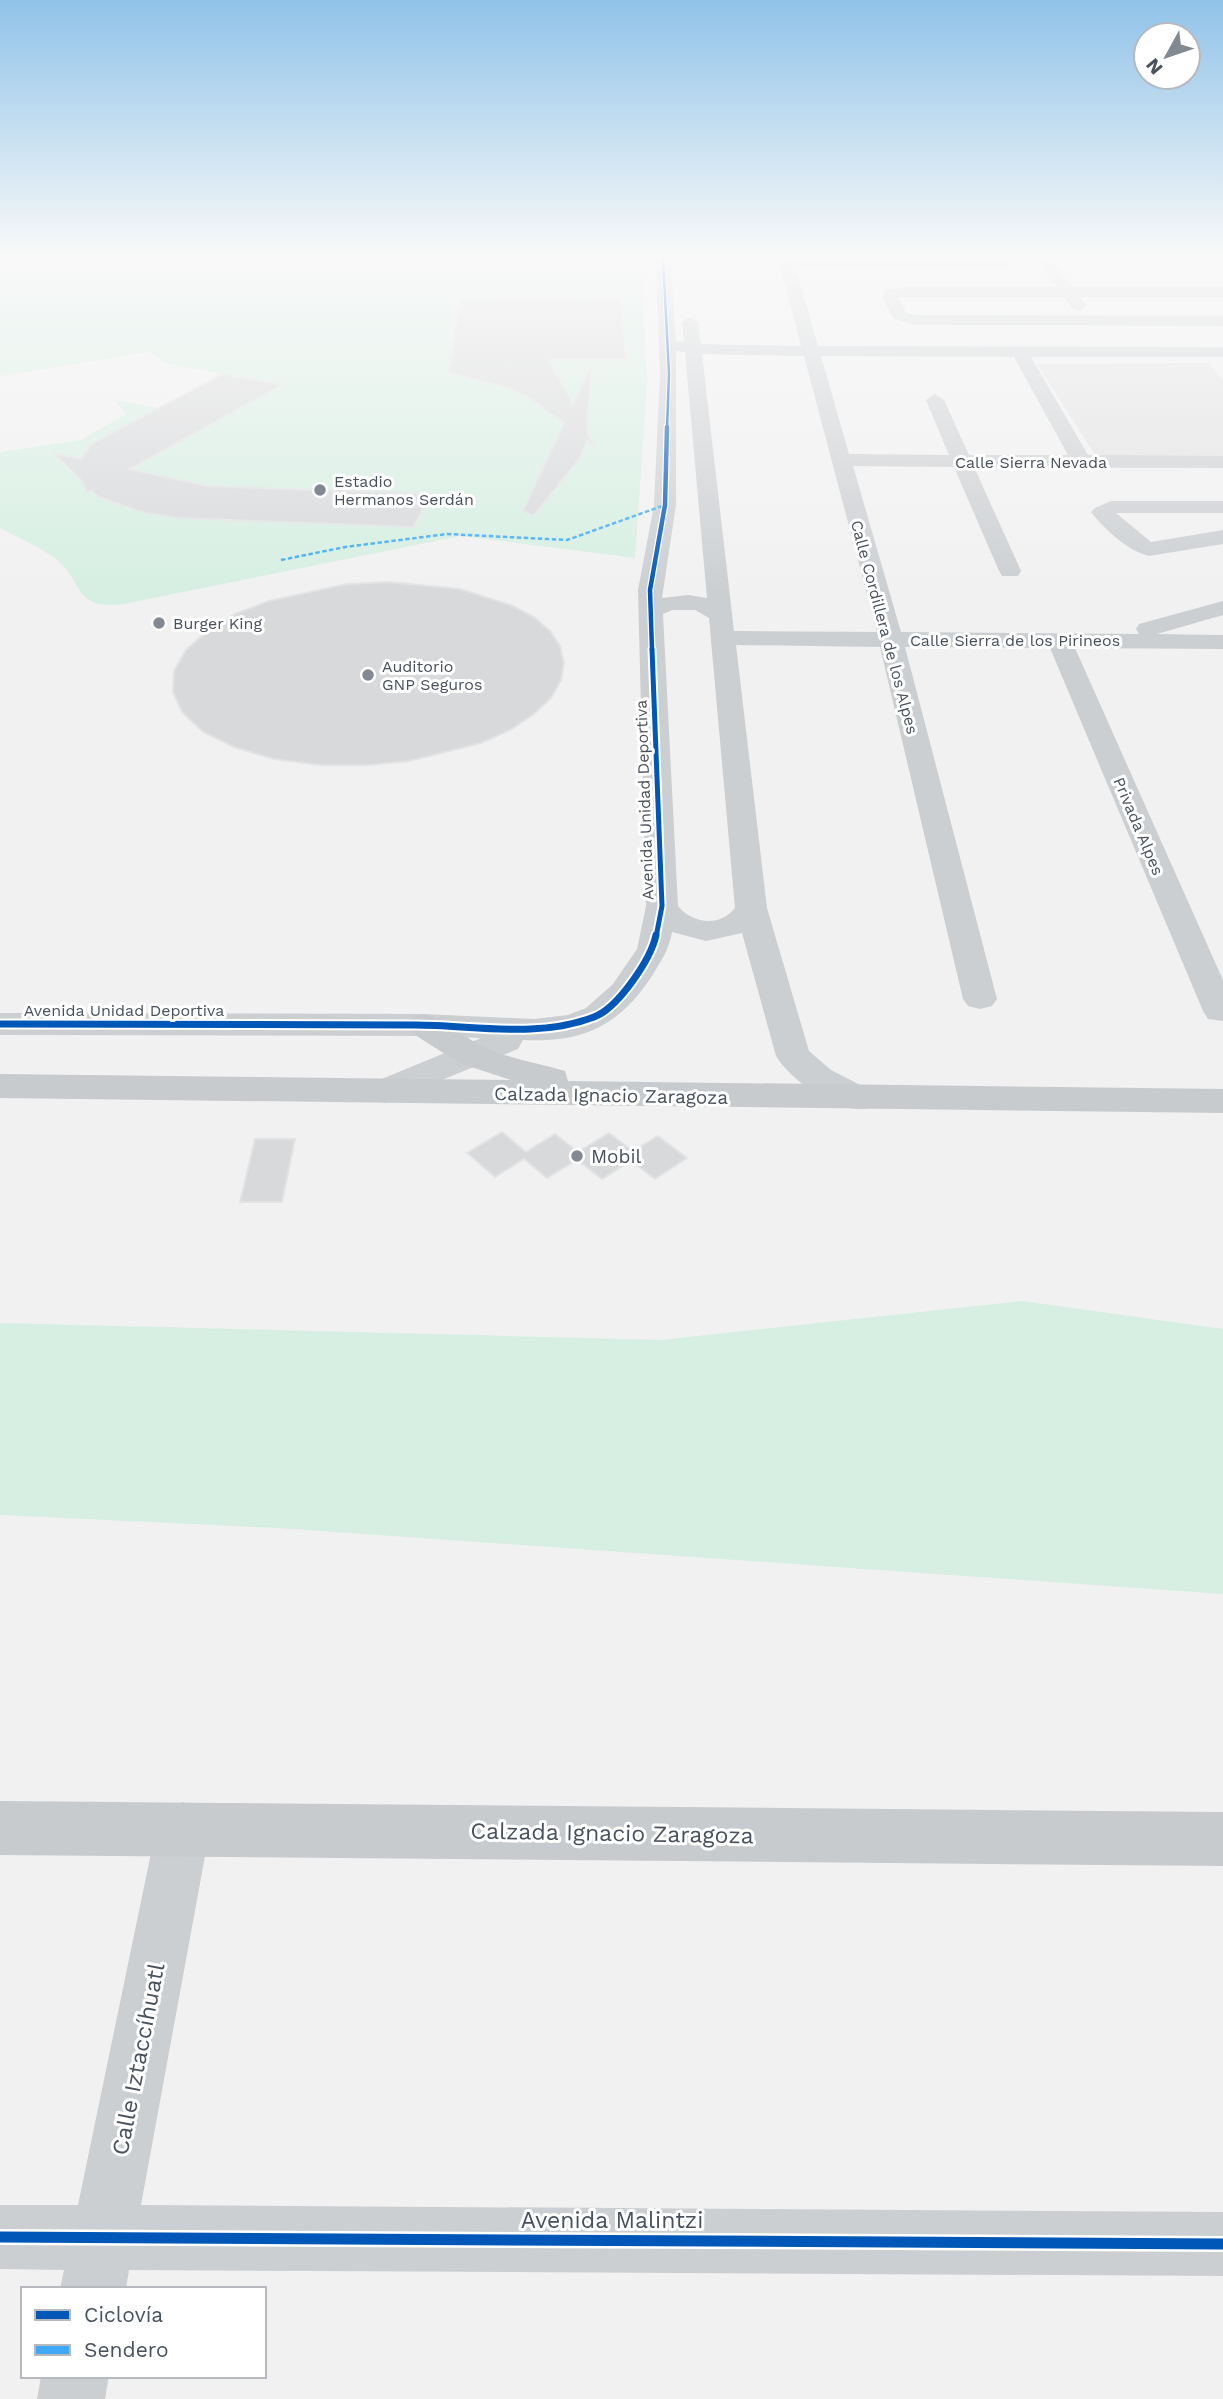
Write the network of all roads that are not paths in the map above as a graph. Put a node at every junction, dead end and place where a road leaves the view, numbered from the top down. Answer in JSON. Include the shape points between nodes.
{"nodes":[{"id":1,"x":669,"y":369,"type":"edge"},
{"id":2,"x":681,"y":369,"type":"edge"},
{"id":3,"x":707,"y":369,"type":"edge"},
{"id":4,"x":817,"y":369,"type":"edge"},
{"id":5,"x":1029,"y":369,"type":"edge"},
{"id":6,"x":669,"y":374,"type":"junction"},
{"id":7,"x":935,"y":400,"type":"dead end"},
{"id":8,"x":840,"y":460,"type":"junction"},
{"id":9,"x":963,"y":461,"type":"junction"},
{"id":10,"x":1082,"y":462,"type":"junction"},
{"id":11,"x":1223,"y":462,"type":"edge"},
{"id":12,"x":1223,"y":508,"type":"edge"},
{"id":13,"x":1223,"y":537,"type":"edge"},
{"id":14,"x":1010,"y":571,"type":"dead end"},
{"id":15,"x":1223,"y":608,"type":"edge"},
{"id":16,"x":651,"y":610,"type":"junction"},
{"id":17,"x":723,"y":627,"type":"junction"},
{"id":18,"x":891,"y":640,"type":"junction"},
{"id":19,"x":1059,"y":640,"type":"junction"},
{"id":20,"x":1112,"y":640,"type":"junction"},
{"id":21,"x":1223,"y":642,"type":"edge"},
{"id":22,"x":662,"y":906,"type":"junction"},
{"id":23,"x":751,"y":908,"type":"junction"},
{"id":24,"x":981,"y":999,"type":"dead end"},
{"id":25,"x":1220,"y":1011,"type":"dead end"},
{"id":26,"x":0,"y":1024,"type":"edge"},
{"id":27,"x":424,"y":1024,"type":"junction"},
{"id":28,"x":534,"y":1030,"type":"junction"},
{"id":29,"x":471,"y":1055,"type":"junction"},
{"id":30,"x":0,"y":1086,"type":"edge"},
{"id":31,"x":386,"y":1091,"type":"junction"},
{"id":32,"x":637,"y":1096,"type":"junction"},
{"id":33,"x":857,"y":1099,"type":"junction"},
{"id":34,"x":1103,"y":1099,"type":"junction"},
{"id":35,"x":1223,"y":1101,"type":"edge"},
{"id":36,"x":1223,"y":1130,"type":"edge"},
{"id":37,"x":0,"y":1828,"type":"edge"},
{"id":38,"x":183,"y":1829,"type":"junction"},
{"id":39,"x":1223,"y":1839,"type":"edge"},
{"id":40,"x":0,"y":2237,"type":"edge"},
{"id":41,"x":1223,"y":2244,"type":"edge"},
{"id":42,"x":98,"y":2262,"type":"edge"},
{"id":43,"x":75,"y":2378,"type":"edge"},
{"id":44,"x":71,"y":2399,"type":"edge"}],
"edges":[{"from":1,"to":6,"type":"street","name":"Avenida Unidad Deportiva"},
{"from":2,"to":6,"type":"street"},
{"from":3,"to":17,"type":"street"},
{"from":4,"to":8,"type":"street","name":"Calle Cordillera de los Alpes"},
{"from":5,"to":10,"type":"street"},
{"from":6,"to":16,"type":"street","name":"Avenida Unidad Deportiva","via":[[665,505],[650,590]]},
{"from":7,"to":9,"type":"street"},
{"from":8,"to":9,"type":"street","name":"Calle Sierra Nevada"},
{"from":8,"to":18,"type":"street","name":"Calle Cordillera de los Alpes"},
{"from":9,"to":10,"type":"street","name":"Calle Sierra Nevada"},
{"from":9,"to":14,"type":"street"},
{"from":10,"to":11,"type":"street","name":"Calle Sierra Nevada"},
{"from":12,"to":13,"type":"street","via":[[1111,507],[1101,512],[1149,549]]},
{"from":15,"to":20,"type":"street"},
{"from":16,"to":17,"type":"street","via":[[691,602],[705,605]]},
{"from":16,"to":22,"type":"street","name":"Avenida Unidad Deportiva"},
{"from":17,"to":18,"type":"street","name":"Calle Sierra de los Pirineos"},
{"from":17,"to":23,"type":"street"},
{"from":18,"to":19,"type":"street","name":"Calle Sierra de los Pirineos"},
{"from":18,"to":24,"type":"street","name":"Calle Cordillera de los Alpes"},
{"from":19,"to":20,"type":"street","name":"Calle Sierra de los Pirineos"},
{"from":19,"to":25,"type":"street","name":"Privada Alpes"},
{"from":20,"to":21,"type":"street","name":"Calle Sierra de los Pirineos"},
{"from":22,"to":23,"type":"street","via":[[677,923],[707,931],[737,924]]},
{"from":22,"to":28,"type":"street","name":"Avenida Unidad Deportiva","via":[[653,949],[612,1004],[598,1016],[572,1025]]},
{"from":23,"to":33,"type":"street","via":[[793,1056],[818,1078]]},
{"from":26,"to":27,"type":"street","name":"Avenida Unidad Deportiva"},
{"from":27,"to":28,"type":"street","name":"Avenida Unidad Deportiva"},
{"from":27,"to":29,"type":"main road"},
{"from":28,"to":29,"type":"street","name":"Avenida Unidad Deportiva"},
{"from":29,"to":31,"type":"street","name":"Avenida Unidad Deportiva"},
{"from":29,"to":32,"type":"main road","via":[[539,1076]]},
{"from":30,"to":31,"type":"main road","name":"Calzada Ignacio Zaragoza"},
{"from":31,"to":32,"type":"main road","name":"Calzada Ignacio Zaragoza"},
{"from":32,"to":33,"type":"main road","name":"Calzada Ignacio Zaragoza"},
{"from":33,"to":34,"type":"main road","name":"Calzada Ignacio Zaragoza"},
{"from":34,"to":35,"type":"main road","name":"Calzada Ignacio Zaragoza"},
{"from":34,"to":36,"type":"main road"},
{"from":37,"to":38,"type":"main road","name":"Calzada Ignacio Zaragoza"},
{"from":38,"to":39,"type":"main road","name":"Calzada Ignacio Zaragoza"},
{"from":38,"to":42,"type":"street","name":"Calle Iztaccíhuatl"},
{"from":40,"to":42,"type":"street","name":"Avenida Malintzi"},
{"from":41,"to":42,"type":"street","name":"Avenida Malintzi"},
{"from":43,"to":44,"type":"street"}]}
